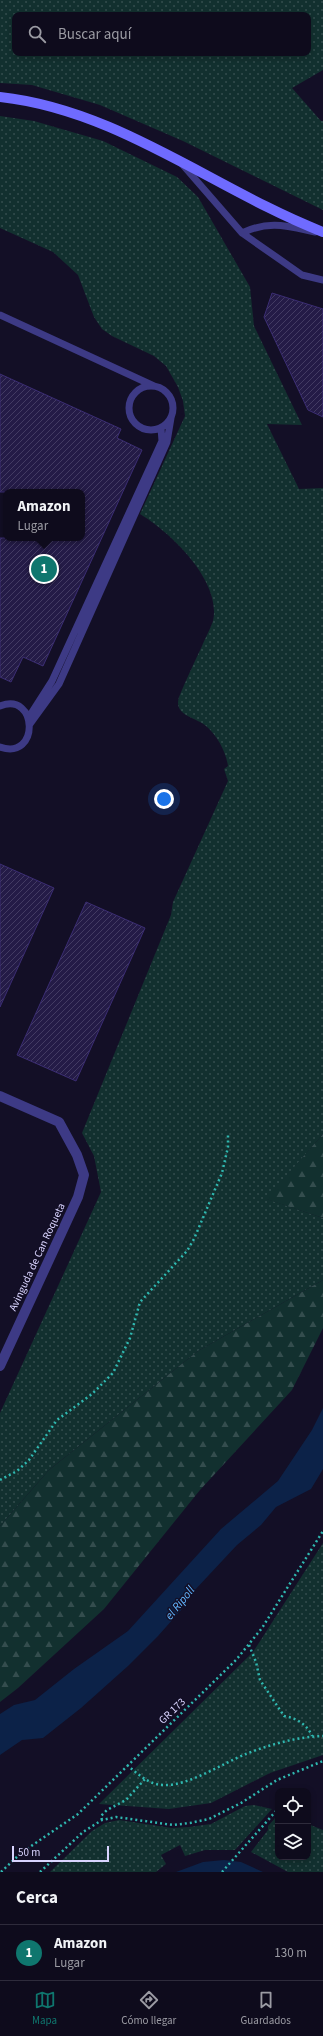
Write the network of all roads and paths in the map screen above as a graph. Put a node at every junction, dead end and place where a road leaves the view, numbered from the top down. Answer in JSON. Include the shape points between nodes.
{"nodes":[{"id":1,"x":0,"y":97,"type":"edge"},
{"id":2,"x":179,"y":160,"type":"junction"},
{"id":3,"x":242,"y":233,"type":"junction"},
{"id":4,"x":323,"y":233,"type":"edge"},
{"id":5,"x":323,"y":280,"type":"edge"},
{"id":6,"x":0,"y":315,"type":"edge"},
{"id":7,"x":154,"y":386,"type":"junction"},
{"id":8,"x":171,"y":418,"type":"junction"},
{"id":9,"x":161,"y":428,"type":"junction"},
{"id":10,"x":0,"y":706,"type":"edge"},
{"id":11,"x":30,"y":721,"type":"junction"},
{"id":12,"x":0,"y":747,"type":"edge"},
{"id":13,"x":0,"y":1096,"type":"edge"},
{"id":14,"x":228,"y":1133,"type":"dead end"},
{"id":15,"x":0,"y":1366,"type":"edge"},
{"id":16,"x":0,"y":1480,"type":"edge"},
{"id":17,"x":323,"y":1531,"type":"edge"},
{"id":18,"x":249,"y":1645,"type":"junction"},
{"id":19,"x":312,"y":1736,"type":"junction"},
{"id":20,"x":323,"y":1736,"type":"edge"},
{"id":21,"x":323,"y":1761,"type":"edge"},
{"id":22,"x":127,"y":1765,"type":"junction"},
{"id":23,"x":145,"y":1779,"type":"junction"},
{"id":24,"x":275,"y":1812,"type":"edge"},
{"id":25,"x":102,"y":1820,"type":"junction"},
{"id":26,"x":1,"y":1872,"type":"edge"},
{"id":27,"x":40,"y":1872,"type":"edge"},
{"id":28,"x":222,"y":1872,"type":"edge"}],
"edges":[{"from":1,"to":2,"type":"main road","via":[[78,116]]},
{"from":2,"to":3,"type":"lane"},
{"from":2,"to":4,"type":"main road","via":[[257,202]]},
{"from":3,"to":4,"type":"lane","via":[[256,226],[268,224]]},
{"from":3,"to":5,"type":"lane","via":[[302,275]]},
{"from":6,"to":7,"type":"lane"},
{"from":7,"to":8,"type":"lane","via":[[166,392],[170,398],[173,405]]},
{"from":7,"to":9,"type":"lane","via":[[135,393],[129,405],[129,412],[135,424],[141,428]]},
{"from":8,"to":9,"type":"lane"},
{"from":8,"to":11,"type":"lane","via":[[167,442],[59,684]]},
{"from":9,"to":11,"type":"lane","via":[[162,441],[55,674]]},
{"from":10,"to":11,"type":"lane","via":[[19,707]]},
{"from":11,"to":12,"type":"lane","via":[[30,731],[24,743],[12,748]]},
{"from":13,"to":15,"type":"street","name":"Avinguda de Can Roqueta","via":[[59,1122],[84,1174],[78,1197]]},
{"from":14,"to":16,"type":"path","via":[[228,1147],[222,1173],[194,1239],[187,1251],[140,1302],[130,1338],[113,1373],[92,1394],[57,1420],[29,1460],[17,1471]]},
{"from":17,"to":18,"type":"path","name":"GR 173"},
{"from":18,"to":19,"type":"path","via":[[260,1680],[284,1716],[303,1724]]},
{"from":18,"to":22,"type":"path","name":"GR 173"},
{"from":19,"to":20,"type":"path"},
{"from":19,"to":23,"type":"path","via":[[271,1745],[172,1785],[157,1785]]},
{"from":21,"to":25,"type":"path","via":[[277,1780],[241,1803],[209,1819],[190,1823],[160,1823],[116,1817]]},
{"from":22,"to":23,"type":"path"},
{"from":22,"to":26,"type":"path","name":"GR 173","via":[[78,1814],[21,1853]]},
{"from":23,"to":25,"type":"path","via":[[126,1800],[107,1810],[101,1816]]},
{"from":24,"to":28,"type":"path"},
{"from":25,"to":27,"type":"path","via":[[83,1832]]}]}
